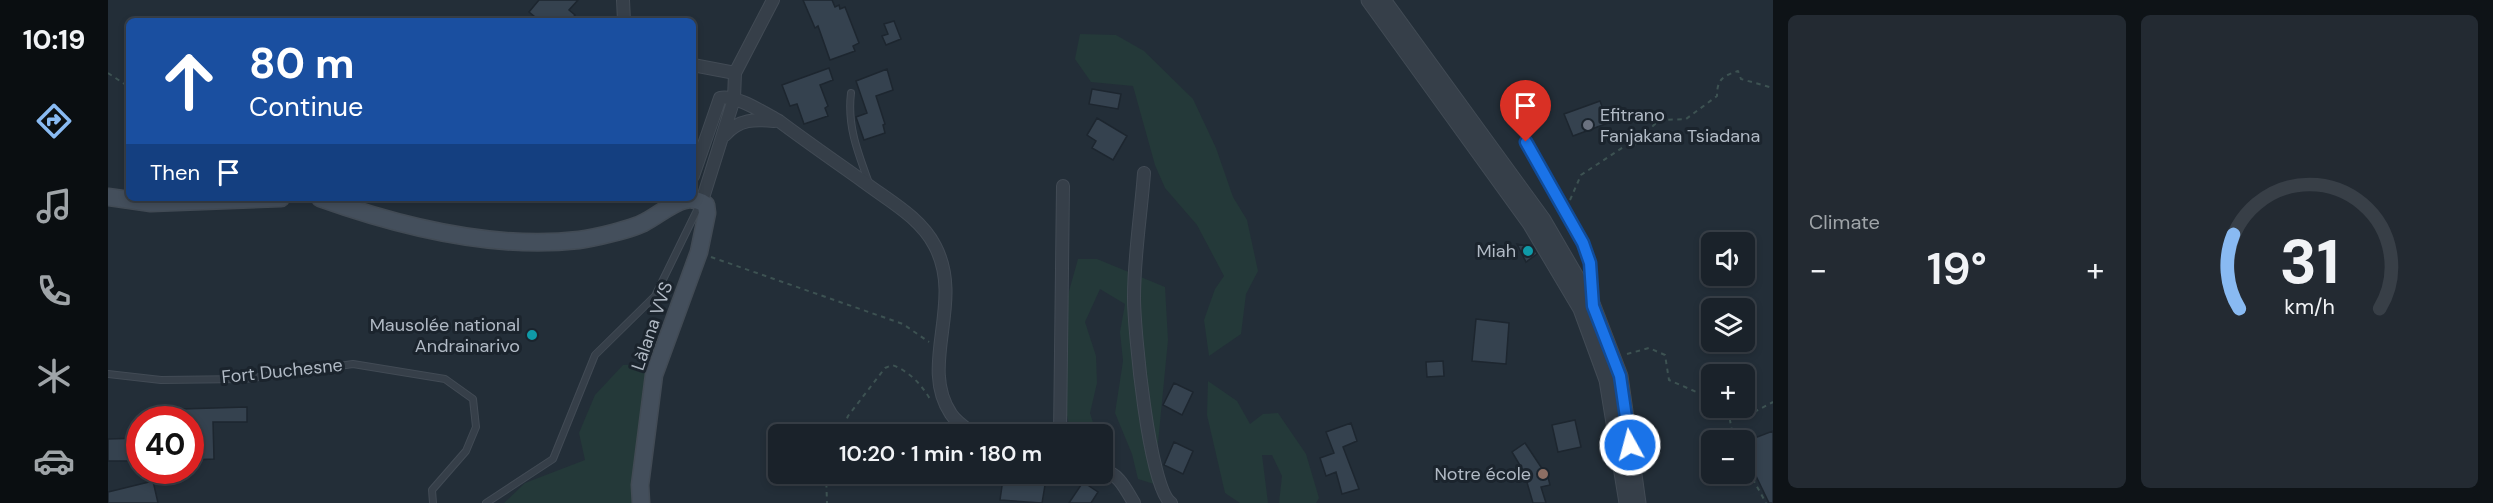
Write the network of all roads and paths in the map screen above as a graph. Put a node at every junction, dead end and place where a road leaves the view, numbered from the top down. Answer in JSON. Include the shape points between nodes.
{"nodes":[{"id":1,"x":623,"y":0,"type":"edge"},
{"id":2,"x":773,"y":0,"type":"edge"},
{"id":3,"x":1369,"y":0,"type":"edge"},
{"id":4,"x":1383,"y":0,"type":"edge"},
{"id":5,"x":624,"y":18,"type":"edge"},
{"id":6,"x":696,"y":66,"type":"edge"},
{"id":7,"x":108,"y":73,"type":"edge"},
{"id":8,"x":735,"y":73,"type":"junction"},
{"id":9,"x":126,"y":85,"type":"edge"},
{"id":10,"x":1773,"y":88,"type":"edge"},
{"id":11,"x":851,"y":93,"type":"dead end"},
{"id":12,"x":734,"y":99,"type":"junction"},
{"id":13,"x":779,"y":121,"type":"junction"},
{"id":14,"x":722,"y":138,"type":"junction"},
{"id":15,"x":1526,"y":142,"type":"dead end"},
{"id":16,"x":696,"y":167,"type":"edge"},
{"id":17,"x":1144,"y":173,"type":"dead end"},
{"id":18,"x":1063,"y":186,"type":"dead end"},
{"id":19,"x":870,"y":187,"type":"junction"},
{"id":20,"x":696,"y":190,"type":"edge"},
{"id":21,"x":108,"y":197,"type":"edge"},
{"id":22,"x":126,"y":199,"type":"edge"},
{"id":23,"x":137,"y":201,"type":"edge"},
{"id":24,"x":204,"y":201,"type":"edge"},
{"id":25,"x":328,"y":201,"type":"edge"},
{"id":26,"x":689,"y":201,"type":"edge"},
{"id":27,"x":691,"y":201,"type":"edge"},
{"id":28,"x":694,"y":201,"type":"edge"},
{"id":29,"x":1565,"y":211,"type":"junction"},
{"id":30,"x":699,"y":252,"type":"junction"},
{"id":31,"x":1593,"y":306,"type":"junction"},
{"id":32,"x":934,"y":346,"type":"dead end"},
{"id":33,"x":1612,"y":357,"type":"junction"},
{"id":34,"x":108,"y":374,"type":"edge"},
{"id":35,"x":1701,"y":394,"type":"edge"},
{"id":36,"x":932,"y":402,"type":"dead end"},
{"id":37,"x":1773,"y":402,"type":"edge"},
{"id":38,"x":1755,"y":411,"type":"edge"},
{"id":39,"x":845,"y":424,"type":"edge"},
{"id":40,"x":962,"y":424,"type":"edge"},
{"id":41,"x":1060,"y":424,"type":"edge"},
{"id":42,"x":1113,"y":475,"type":"edge"},
{"id":43,"x":826,"y":484,"type":"edge"},
{"id":44,"x":1755,"y":484,"type":"edge"},
{"id":45,"x":432,"y":503,"type":"edge"},
{"id":46,"x":486,"y":503,"type":"edge"},
{"id":47,"x":641,"y":503,"type":"edge"},
{"id":48,"x":826,"y":503,"type":"edge"},
{"id":49,"x":1134,"y":503,"type":"edge"},
{"id":50,"x":1172,"y":503,"type":"edge"},
{"id":51,"x":1627,"y":503,"type":"edge"},
{"id":52,"x":1638,"y":503,"type":"edge"},
{"id":53,"x":1766,"y":503,"type":"edge"}],
"edges":[{"from":1,"to":5,"type":"street"},
{"from":2,"to":8,"type":"street"},
{"from":3,"to":51,"type":"street","via":[[1530,223],[1581,309],[1607,380]]},
{"from":4,"to":31,"type":"street","via":[[1543,220]]},
{"from":6,"to":8,"type":"street"},
{"from":7,"to":9,"type":"path"},
{"from":8,"to":12,"type":"street"},
{"from":10,"to":29,"type":"path","via":[[1741,79],[1738,71],[1724,75],[1719,80],[1717,96],[1686,119],[1655,124],[1642,143],[1625,146],[1581,175]]},
{"from":11,"to":19,"type":"lane","via":[[852,136]]},
{"from":12,"to":13,"type":"street"},
{"from":12,"to":14,"type":"street"},
{"from":12,"to":16,"type":"street","via":[[720,98]]},
{"from":13,"to":14,"type":"street","via":[[739,123]]},
{"from":13,"to":19,"type":"street"},
{"from":14,"to":20,"type":"street"},
{"from":15,"to":29,"type":"lane"},
{"from":17,"to":50,"type":"street","via":[[1134,297],[1152,459],[1166,499]]},
{"from":18,"to":41,"type":"street"},
{"from":19,"to":40,"type":"street","via":[[916,220],[942,261],[947,293],[938,370],[941,396],[952,416]]},
{"from":21,"to":22,"type":"main road"},
{"from":23,"to":24,"type":"main road"},
{"from":25,"to":26,"type":"main road","via":[[408,224],[478,238],[528,241],[580,240],[642,224]]},
{"from":27,"to":46,"type":"lane","via":[[655,296],[595,355],[553,459]]},
{"from":28,"to":30,"type":"main road","name":"Làlana VVS","via":[[706,205],[707,213]]},
{"from":29,"to":31,"type":"lane","via":[[1590,263]]},
{"from":30,"to":32,"type":"path","via":[[903,324]]},
{"from":30,"to":47,"type":"main road","name":"Làlana VVS","via":[[654,375]]},
{"from":31,"to":33,"type":"street"},
{"from":33,"to":35,"type":"path","via":[[1649,348],[1665,355],[1669,381]]},
{"from":33,"to":52,"type":"street","via":[[1626,406]]},
{"from":34,"to":45,"type":"lane","name":"Fort Duchesne","via":[[161,380],[245,379],[353,364],[445,379],[473,399],[476,427],[466,451],[432,490]]},
{"from":36,"to":39,"type":"path","via":[[922,386],[892,364],[885,368]]},
{"from":37,"to":38,"type":"path"},
{"from":42,"to":49,"type":"street"},
{"from":43,"to":48,"type":"path"},
{"from":44,"to":53,"type":"path"}]}
